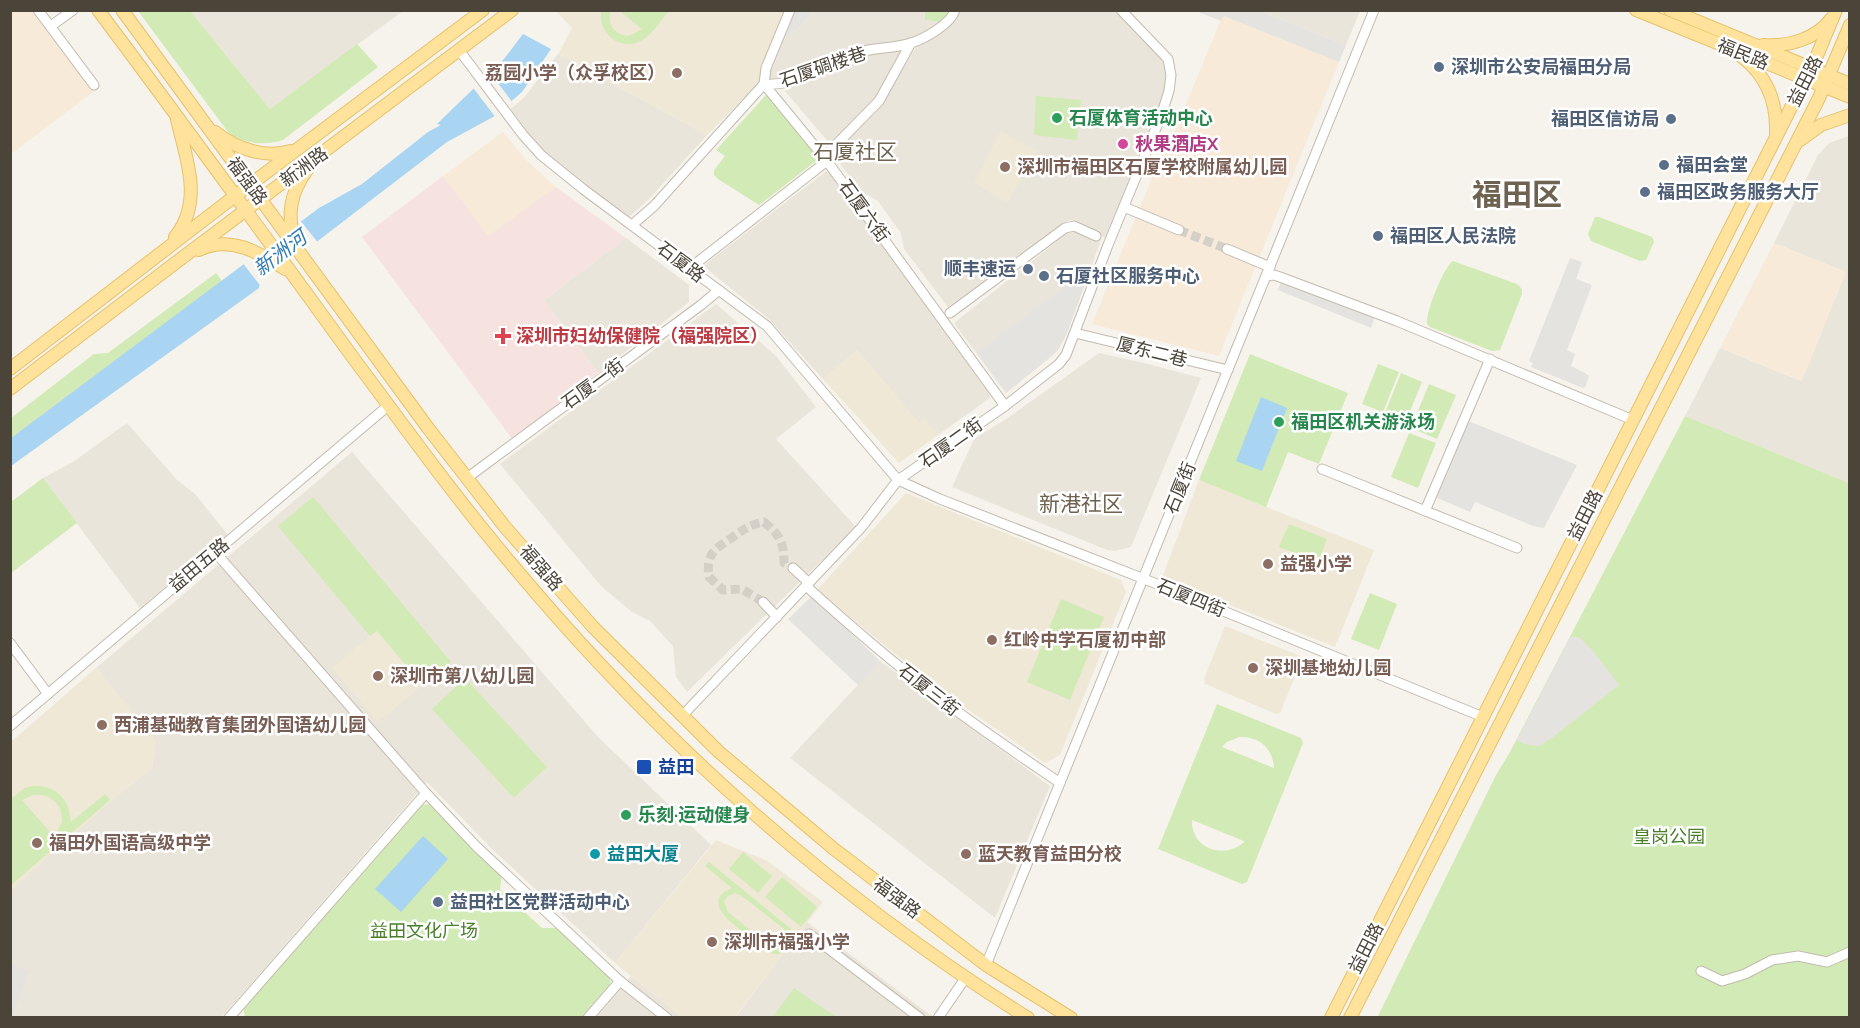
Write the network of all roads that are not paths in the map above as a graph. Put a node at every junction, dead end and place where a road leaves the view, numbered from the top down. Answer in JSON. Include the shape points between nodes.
{"nodes":[{"id":1,"x":38,"y":10,"type":"edge"},
{"id":2,"x":74,"y":10,"type":"edge"},
{"id":3,"x":98,"y":10,"type":"edge"},
{"id":4,"x":122,"y":10,"type":"edge"},
{"id":5,"x":512,"y":10,"type":"edge"},
{"id":6,"x":790,"y":10,"type":"edge"},
{"id":7,"x":955,"y":10,"type":"edge"},
{"id":8,"x":1121,"y":10,"type":"edge"},
{"id":9,"x":1374,"y":10,"type":"edge"},
{"id":10,"x":1636,"y":10,"type":"edge"},
{"id":11,"x":1670,"y":10,"type":"edge"},
{"id":12,"x":477,"y":12,"type":"edge"},
{"id":13,"x":1836,"y":12,"type":"edge"},
{"id":14,"x":1850,"y":25,"type":"edge"},
{"id":15,"x":51,"y":26,"type":"junction"},
{"id":16,"x":1747,"y":42,"type":"junction"},
{"id":17,"x":911,"y":43,"type":"junction"},
{"id":18,"x":1731,"y":49,"type":"junction"},
{"id":19,"x":459,"y":51,"type":"junction"},
{"id":20,"x":1809,"y":74,"type":"junction"},
{"id":21,"x":1827,"y":81,"type":"junction"},
{"id":22,"x":764,"y":84,"type":"junction"},
{"id":23,"x":1850,"y":84,"type":"edge"},
{"id":24,"x":94,"y":85,"type":"dead end"},
{"id":25,"x":1850,"y":97,"type":"edge"},
{"id":26,"x":176,"y":113,"type":"junction"},
{"id":27,"x":1850,"y":115,"type":"edge"},
{"id":28,"x":206,"y":126,"type":"junction"},
{"id":29,"x":1776,"y":139,"type":"junction"},
{"id":30,"x":298,"y":149,"type":"junction"},
{"id":31,"x":1792,"y":151,"type":"junction"},
{"id":32,"x":228,"y":155,"type":"junction"},
{"id":33,"x":320,"y":156,"type":"junction"},
{"id":34,"x":826,"y":159,"type":"junction"},
{"id":35,"x":214,"y":167,"type":"junction"},
{"id":36,"x":250,"y":185,"type":"junction"},
{"id":37,"x":235,"y":196,"type":"junction"},
{"id":38,"x":260,"y":200,"type":"junction"},
{"id":39,"x":1124,"y":207,"type":"junction"},
{"id":40,"x":246,"y":211,"type":"junction"},
{"id":41,"x":632,"y":225,"type":"junction"},
{"id":42,"x":1179,"y":230,"type":"tunnel mouth"},
{"id":43,"x":1096,"y":236,"type":"dead end"},
{"id":44,"x":1227,"y":249,"type":"tunnel mouth"},
{"id":45,"x":298,"y":250,"type":"junction"},
{"id":46,"x":162,"y":251,"type":"junction"},
{"id":47,"x":174,"y":264,"type":"junction"},
{"id":48,"x":690,"y":268,"type":"junction"},
{"id":49,"x":1268,"y":271,"type":"junction"},
{"id":50,"x":294,"y":275,"type":"junction"},
{"id":51,"x":719,"y":290,"type":"junction"},
{"id":52,"x":950,"y":313,"type":"dead end"},
{"id":53,"x":1075,"y":333,"type":"junction"},
{"id":54,"x":1490,"y":359,"type":"junction"},
{"id":55,"x":10,"y":369,"type":"edge"},
{"id":56,"x":1228,"y":370,"type":"junction"},
{"id":57,"x":10,"y":390,"type":"edge"},
{"id":58,"x":388,"y":405,"type":"junction"},
{"id":59,"x":1005,"y":406,"type":"junction"},
{"id":60,"x":1634,"y":420,"type":"junction"},
{"id":61,"x":1322,"y":469,"type":"dead end"},
{"id":62,"x":467,"y":478,"type":"junction"},
{"id":63,"x":898,"y":480,"type":"junction"},
{"id":64,"x":1425,"y":511,"type":"junction"},
{"id":65,"x":1517,"y":548,"type":"dead end"},
{"id":66,"x":215,"y":552,"type":"junction"},
{"id":67,"x":793,"y":568,"type":"tunnel mouth"},
{"id":68,"x":1143,"y":579,"type":"junction"},
{"id":69,"x":808,"y":584,"type":"junction"},
{"id":70,"x":763,"y":602,"type":"tunnel mouth"},
{"id":71,"x":777,"y":617,"type":"junction"},
{"id":72,"x":10,"y":643,"type":"edge"},
{"id":73,"x":48,"y":694,"type":"junction"},
{"id":74,"x":682,"y":716,"type":"junction"},
{"id":75,"x":1483,"y":717,"type":"junction"},
{"id":76,"x":10,"y":726,"type":"edge"},
{"id":77,"x":1060,"y":783,"type":"junction"},
{"id":78,"x":426,"y":793,"type":"junction"},
{"id":79,"x":809,"y":934,"type":"dead end"},
{"id":80,"x":1850,"y":952,"type":"edge"},
{"id":81,"x":986,"y":964,"type":"junction"},
{"id":82,"x":1701,"y":971,"type":"dead end"},
{"id":83,"x":966,"y":977,"type":"junction"},
{"id":84,"x":620,"y":981,"type":"junction"},
{"id":85,"x":229,"y":1017,"type":"edge"},
{"id":86,"x":588,"y":1017,"type":"edge"},
{"id":87,"x":667,"y":1017,"type":"edge"},
{"id":88,"x":920,"y":1017,"type":"edge"},
{"id":89,"x":938,"y":1017,"type":"edge"},
{"id":90,"x":1028,"y":1017,"type":"edge"},
{"id":91,"x":1071,"y":1017,"type":"edge"},
{"id":92,"x":1331,"y":1017,"type":"edge"},
{"id":93,"x":1350,"y":1017,"type":"edge"}],
"edges":[{"from":1,"to":15,"type":"street"},
{"from":2,"to":15,"type":"street"},
{"from":3,"to":26,"type":"main road","name":"福强路"},
{"from":4,"to":28,"type":"main road","name":"福强路"},
{"from":5,"to":19,"type":"main road","name":"新洲路"},
{"from":6,"to":22,"type":"street","via":[[766,68]]},
{"from":7,"to":17,"type":"street","name":"石厦碉楼巷","via":[[949,22]]},
{"from":8,"to":39,"type":"street","name":"石厦二街","via":[[1168,58],[1171,75],[1170,91]]},
{"from":9,"to":49,"type":"street","name":"石厦街"},
{"from":10,"to":18,"type":"main road","name":"福民路"},
{"from":11,"to":16,"type":"main road","name":"福民路"},
{"from":12,"to":30,"type":"main road","name":"新洲路"},
{"from":13,"to":16,"type":"main road","via":[[1821,30],[1796,42],[1771,46]]},
{"from":13,"to":20,"type":"main road","name":"益田路"},
{"from":14,"to":21,"type":"main road","name":"益田路"},
{"from":15,"to":24,"type":"street"},
{"from":16,"to":20,"type":"main road","name":"福民路"},
{"from":17,"to":22,"type":"street","name":"石厦碉楼巷","via":[[856,52],[780,85]]},
{"from":17,"to":34,"type":"street","via":[[879,101]]},
{"from":18,"to":20,"type":"main road","name":"福民路"},
{"from":18,"to":29,"type":"main road","via":[[1750,63],[1768,88]]},
{"from":19,"to":33,"type":"main road","name":"新洲路"},
{"from":19,"to":41,"type":"street","name":"石厦路","via":[[541,155]]},
{"from":20,"to":21,"type":"main road","name":"福民路"},
{"from":20,"to":29,"type":"main road","name":"益田路"},
{"from":21,"to":23,"type":"main road","name":"福民路"},
{"from":21,"to":25,"type":"main road","name":"福民路"},
{"from":21,"to":31,"type":"main road","name":"益田路"},
{"from":22,"to":34,"type":"street","name":"石厦六街"},
{"from":22,"to":41,"type":"street","name":"石厦碉楼巷","via":[[654,206]]},
{"from":26,"to":35,"type":"main road","name":"福强路"},
{"from":26,"to":46,"type":"main road","via":[[192,198],[184,225]]},
{"from":27,"to":31,"type":"main road","via":[[1814,129]]},
{"from":28,"to":30,"type":"main road","via":[[257,153]]},
{"from":28,"to":32,"type":"main road","name":"福强路"},
{"from":29,"to":60,"type":"main road","name":"益田路"},
{"from":30,"to":36,"type":"main road","name":"新洲路"},
{"from":31,"to":93,"type":"main road","name":"益田路"},
{"from":32,"to":35,"type":"main road"},
{"from":32,"to":36,"type":"main road","name":"福强路"},
{"from":33,"to":38,"type":"main road","name":"新洲路"},
{"from":33,"to":45,"type":"main road","via":[[307,170],[292,198],[290,222]]},
{"from":34,"to":48,"type":"street"},
{"from":34,"to":59,"type":"street","name":"石厦六街"},
{"from":35,"to":37,"type":"main road","name":"福强路"},
{"from":36,"to":37,"type":"main road","name":"新洲路"},
{"from":36,"to":38,"type":"main road","name":"福强路"},
{"from":37,"to":40,"type":"main road","name":"福强路"},
{"from":37,"to":46,"type":"main road","name":"新洲路"},
{"from":38,"to":40,"type":"main road","name":"新洲路"},
{"from":38,"to":45,"type":"main road","name":"福强路"},
{"from":39,"to":42,"type":"street"},
{"from":39,"to":53,"type":"street","name":"石厦二街"},
{"from":40,"to":47,"type":"main road","name":"新洲路"},
{"from":40,"to":50,"type":"main road","name":"福强路"},
{"from":41,"to":48,"type":"street","name":"石厦路"},
{"from":43,"to":52,"type":"street","via":[[1072,226],[1063,228]]},
{"from":44,"to":49,"type":"street"},
{"from":45,"to":62,"type":"main road","name":"福强路"},
{"from":46,"to":55,"type":"main road","name":"新洲路"},
{"from":47,"to":50,"type":"main road","via":[[212,244],[232,244],[262,255]]},
{"from":47,"to":57,"type":"main road","name":"新洲路"},
{"from":48,"to":51,"type":"street","name":"石厦路"},
{"from":49,"to":54,"type":"street"},
{"from":49,"to":56,"type":"street","name":"石厦街"},
{"from":50,"to":58,"type":"main road","name":"福强路"},
{"from":51,"to":62,"type":"street","name":"石厦一街"},
{"from":51,"to":63,"type":"street","name":"石厦路","via":[[767,326]]},
{"from":53,"to":56,"type":"street","name":"厦东二巷"},
{"from":53,"to":59,"type":"street","name":"石厦二街","via":[[1063,360]]},
{"from":54,"to":60,"type":"street"},
{"from":54,"to":64,"type":"street"},
{"from":56,"to":68,"type":"street","name":"石厦街"},
{"from":58,"to":66,"type":"street","name":"益田五路"},
{"from":58,"to":83,"type":"main road","name":"福强路","via":[[510,563],[653,719],[799,852]]},
{"from":59,"to":63,"type":"street","name":"石厦二街"},
{"from":60,"to":75,"type":"main road","name":"益田路"},
{"from":61,"to":64,"type":"street"},
{"from":62,"to":74,"type":"main road","name":"福强路","via":[[564,595]]},
{"from":63,"to":68,"type":"street","name":"石厦四街"},
{"from":63,"to":69,"type":"street","name":"石厦二街","via":[[861,528]]},
{"from":64,"to":65,"type":"street"},
{"from":66,"to":73,"type":"street","name":"益田五路"},
{"from":66,"to":78,"type":"street"},
{"from":67,"to":69,"type":"street","name":"石厦三街"},
{"from":68,"to":75,"type":"street","name":"石厦四街"},
{"from":68,"to":77,"type":"street","name":"石厦街"},
{"from":69,"to":71,"type":"street","name":"石厦二街"},
{"from":69,"to":77,"type":"street","name":"石厦三街","via":[[866,639],[929,690]]},
{"from":70,"to":71,"type":"street"},
{"from":71,"to":74,"type":"street","name":"石厦二街"},
{"from":72,"to":73,"type":"street"},
{"from":73,"to":76,"type":"street","name":"益田五路"},
{"from":74,"to":81,"type":"main road","name":"福强路","via":[[748,778],[834,849]]},
{"from":75,"to":92,"type":"main road","name":"益田路"},
{"from":77,"to":81,"type":"street","name":"石厦街"},
{"from":78,"to":84,"type":"street","via":[[476,846]]},
{"from":78,"to":85,"type":"street"},
{"from":79,"to":88,"type":"street"},
{"from":80,"to":82,"type":"street","via":[[1827,963],[1798,956],[1772,960],[1722,981]]},
{"from":81,"to":91,"type":"main road","name":"福强路"},
{"from":83,"to":89,"type":"street"},
{"from":83,"to":90,"type":"main road","name":"福强路"},
{"from":84,"to":86,"type":"street"},
{"from":84,"to":87,"type":"street"}]}
